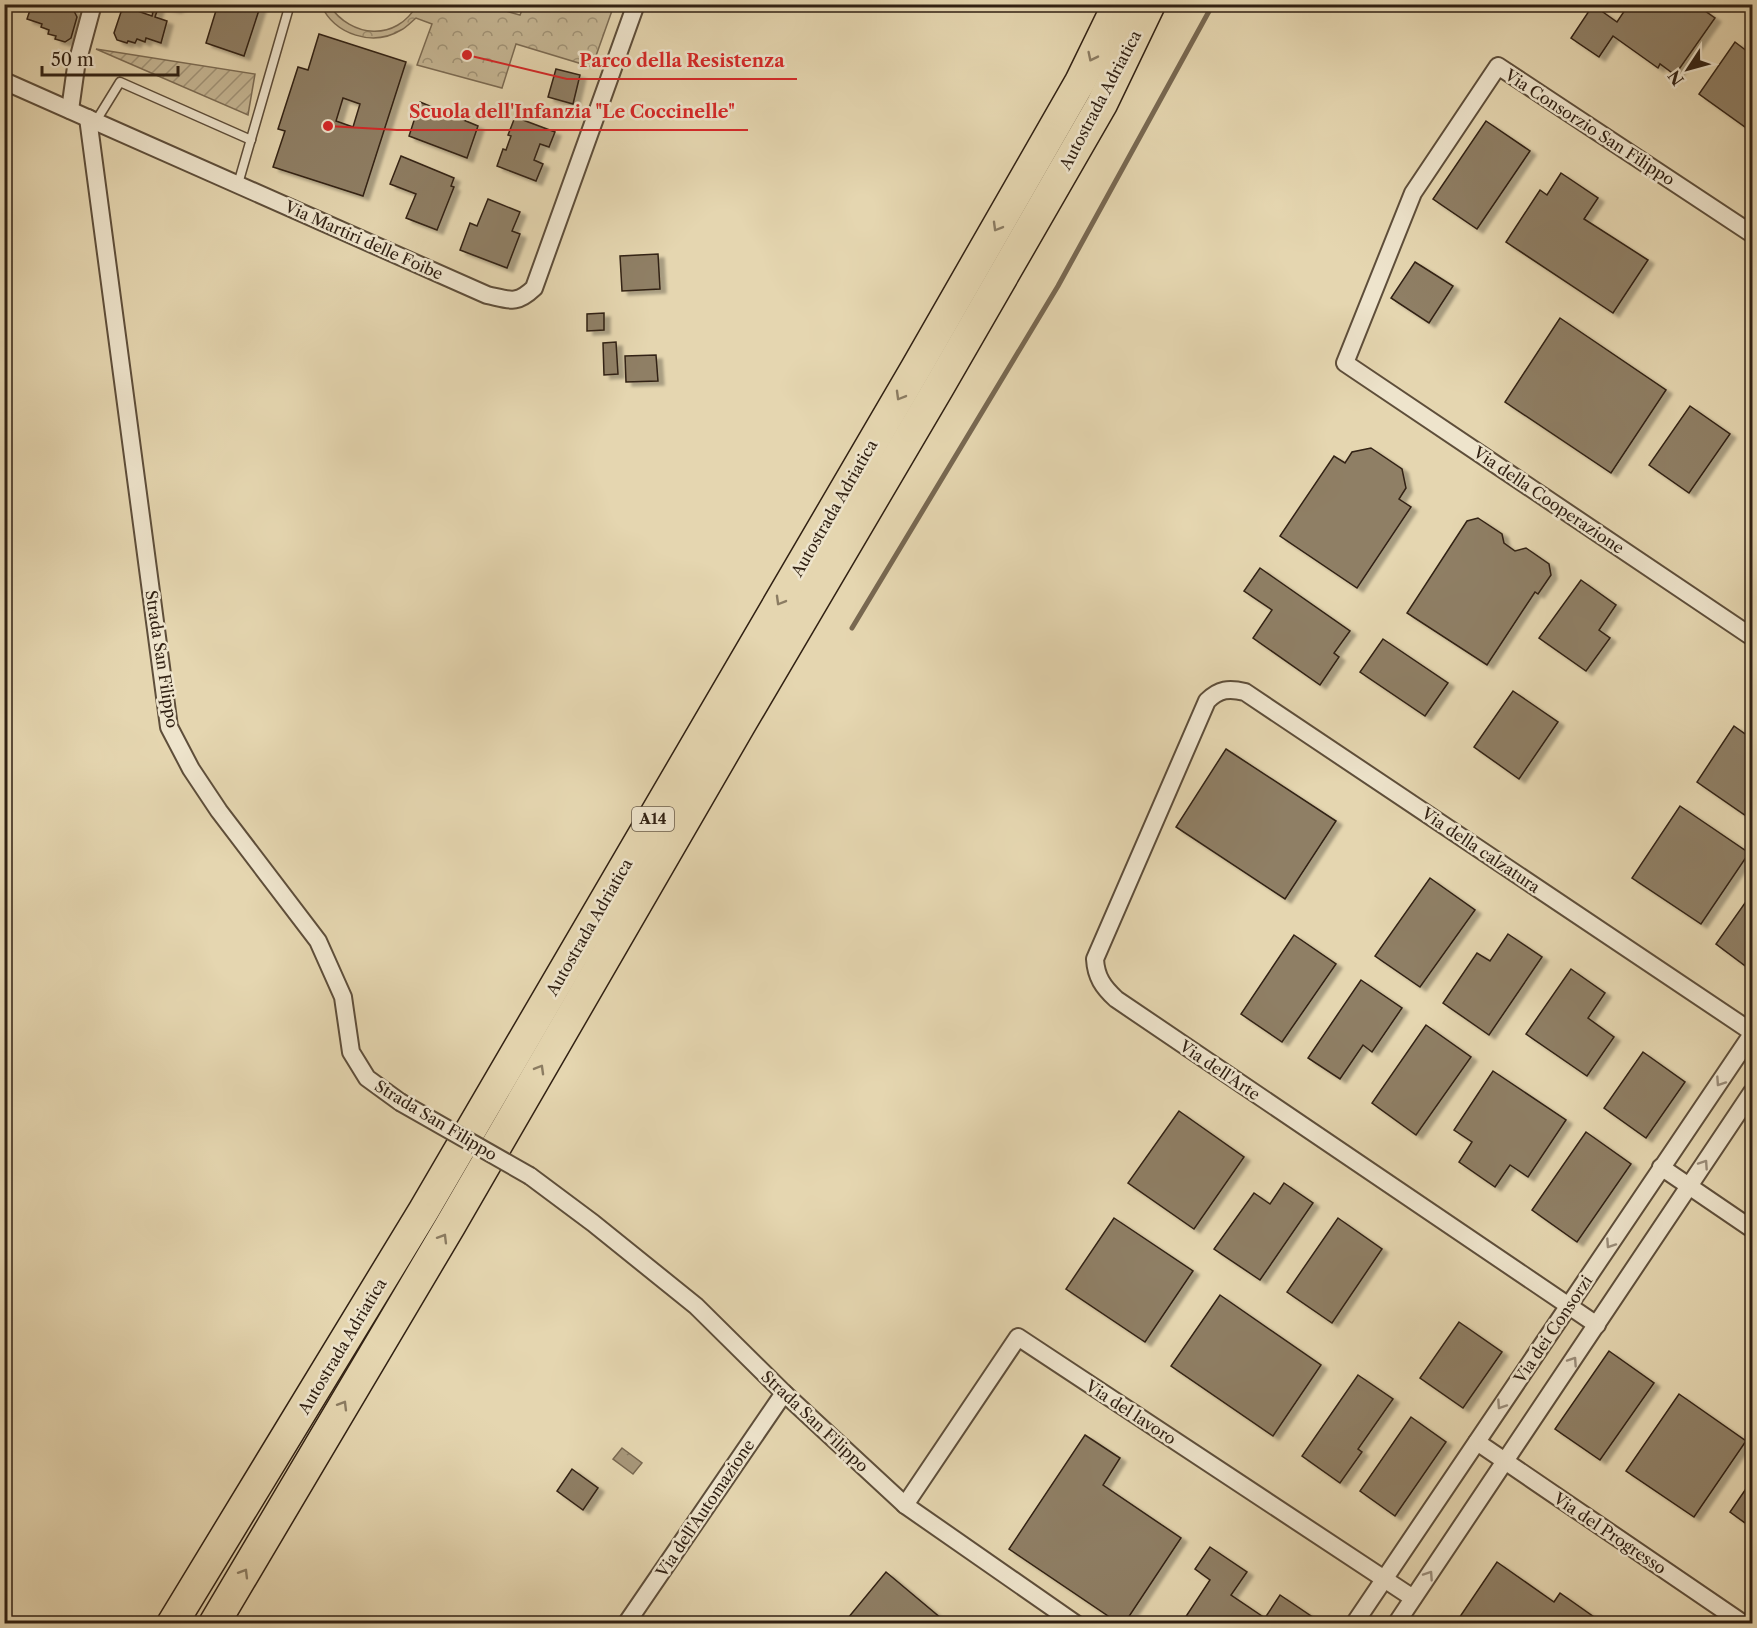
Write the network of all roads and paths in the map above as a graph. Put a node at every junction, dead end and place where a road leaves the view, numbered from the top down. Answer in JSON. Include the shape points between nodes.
{"nodes":[{"id":1,"x":93,"y":4,"type":"edge"},
{"id":2,"x":290,"y":4,"type":"edge"},
{"id":3,"x":636,"y":4,"type":"edge"},
{"id":4,"x":1118,"y":4,"type":"edge"},
{"id":5,"x":1150,"y":4,"type":"edge"},
{"id":6,"x":4,"y":81,"type":"edge"},
{"id":7,"x":70,"y":110,"type":"junction"},
{"id":8,"x":92,"y":119,"type":"junction"},
{"id":9,"x":251,"y":140,"type":"junction"},
{"id":10,"x":238,"y":184,"type":"junction"},
{"id":11,"x":1752,"y":234,"type":"edge"},
{"id":12,"x":1346,"y":363,"type":"joint"},
{"id":13,"x":1752,"y":637,"type":"edge"},
{"id":14,"x":1207,"y":701,"type":"joint"},
{"id":15,"x":1752,"y":1033,"type":"edge"},
{"id":16,"x":1752,"y":1092,"type":"edge"},
{"id":17,"x":1661,"y":1167,"type":"junction"},
{"id":18,"x":1689,"y":1186,"type":"junction"},
{"id":19,"x":1752,"y":1230,"type":"edge"},
{"id":20,"x":1569,"y":1306,"type":"junction"},
{"id":21,"x":1597,"y":1325,"type":"junction"},
{"id":22,"x":784,"y":1393,"type":"junction"},
{"id":23,"x":1477,"y":1442,"type":"junction"},
{"id":24,"x":1505,"y":1461,"type":"junction"},
{"id":25,"x":905,"y":1505,"type":"junction"},
{"id":26,"x":1384,"y":1579,"type":"junction"},
{"id":27,"x":1413,"y":1598,"type":"junction"},
{"id":28,"x":172,"y":1623,"type":"edge"},
{"id":29,"x":214,"y":1623,"type":"edge"},
{"id":30,"x":626,"y":1623,"type":"edge"},
{"id":31,"x":1076,"y":1623,"type":"edge"},
{"id":32,"x":1354,"y":1623,"type":"edge"},
{"id":33,"x":1396,"y":1623,"type":"edge"},
{"id":34,"x":1744,"y":1623,"type":"edge"}],
"edges":[{"from":1,"to":7,"type":"street","via":[[76,67]]},
{"from":2,"to":9,"type":"lane"},
{"from":3,"to":10,"type":"street","name":"Via Martiri delle Foibe","via":[[534,288],[524,298],[514,301],[487,295]]},
{"from":4,"to":28,"type":"highway","name":"Autostrada Adriatica","number":"A14","one_way":true,"via":[[1080,82],[910,379],[424,1210]]},
{"from":29,"to":5,"type":"highway","name":"Autostrada Adriatica","number":"A14","one_way":true,"via":[[939,387],[1102,104]]},
{"from":6,"to":7,"type":"street","name":"Via Martiri delle Foibe"},
{"from":7,"to":8,"type":"street","name":"Via Martiri delle Foibe"},
{"from":8,"to":9,"type":"lane","via":[[120,82]]},
{"from":8,"to":10,"type":"street","name":"Via Martiri delle Foibe"},
{"from":8,"to":22,"type":"street","name":"Strada San Filippo","bridge":true,"via":[[170,727],[191,769],[318,941],[343,997],[351,1052],[367,1078],[400,1102],[530,1176],[593,1223],[696,1306]]},
{"from":9,"to":10,"type":"lane"},
{"from":11,"to":12,"type":"street","name":"Via Consorzio San Filippo","via":[[1498,66],[1413,193]]},
{"from":12,"to":13,"type":"street","name":"Via della Cooperazione"},
{"from":14,"to":15,"type":"street","name":"Via della calzatura","via":[[1224,690],[1245,692]]},
{"from":14,"to":20,"type":"street","name":"Via dell'Arte","via":[[1095,959],[1103,987]]},
{"from":15,"to":17,"type":"street","name":"Via dei Consorzi","one_way":true},
{"from":18,"to":16,"type":"street","name":"Via dei Consorzi","one_way":true},
{"from":17,"to":18,"type":"street"},
{"from":17,"to":20,"type":"street","name":"Via dei Consorzi","one_way":true},
{"from":18,"to":19,"type":"street"},
{"from":18,"to":21,"type":"street","name":"Via dei Consorzi"},
{"from":20,"to":21,"type":"street","name":"Via dell'Arte"},
{"from":20,"to":23,"type":"street","name":"Via dei Consorzi","one_way":true},
{"from":24,"to":21,"type":"street","name":"Via dei Consorzi","one_way":true},
{"from":22,"to":25,"type":"street","name":"Strada San Filippo"},
{"from":22,"to":30,"type":"street","name":"Via dell'Automazione"},
{"from":23,"to":24,"type":"street","name":"Via del Progresso"},
{"from":23,"to":26,"type":"street","name":"Via dei Consorzi"},
{"from":27,"to":24,"type":"street","name":"Via dei Consorzi","one_way":true},
{"from":24,"to":34,"type":"street","name":"Via del Progresso"},
{"from":25,"to":26,"type":"street","name":"Via del lavoro","via":[[1018,1337]]},
{"from":25,"to":31,"type":"street","name":"Strada San Filippo"},
{"from":26,"to":27,"type":"street","name":"Via del lavoro"},
{"from":26,"to":32,"type":"street","name":"Via dei Consorzi"},
{"from":27,"to":33,"type":"street","name":"Via dei Consorzi"}]}
